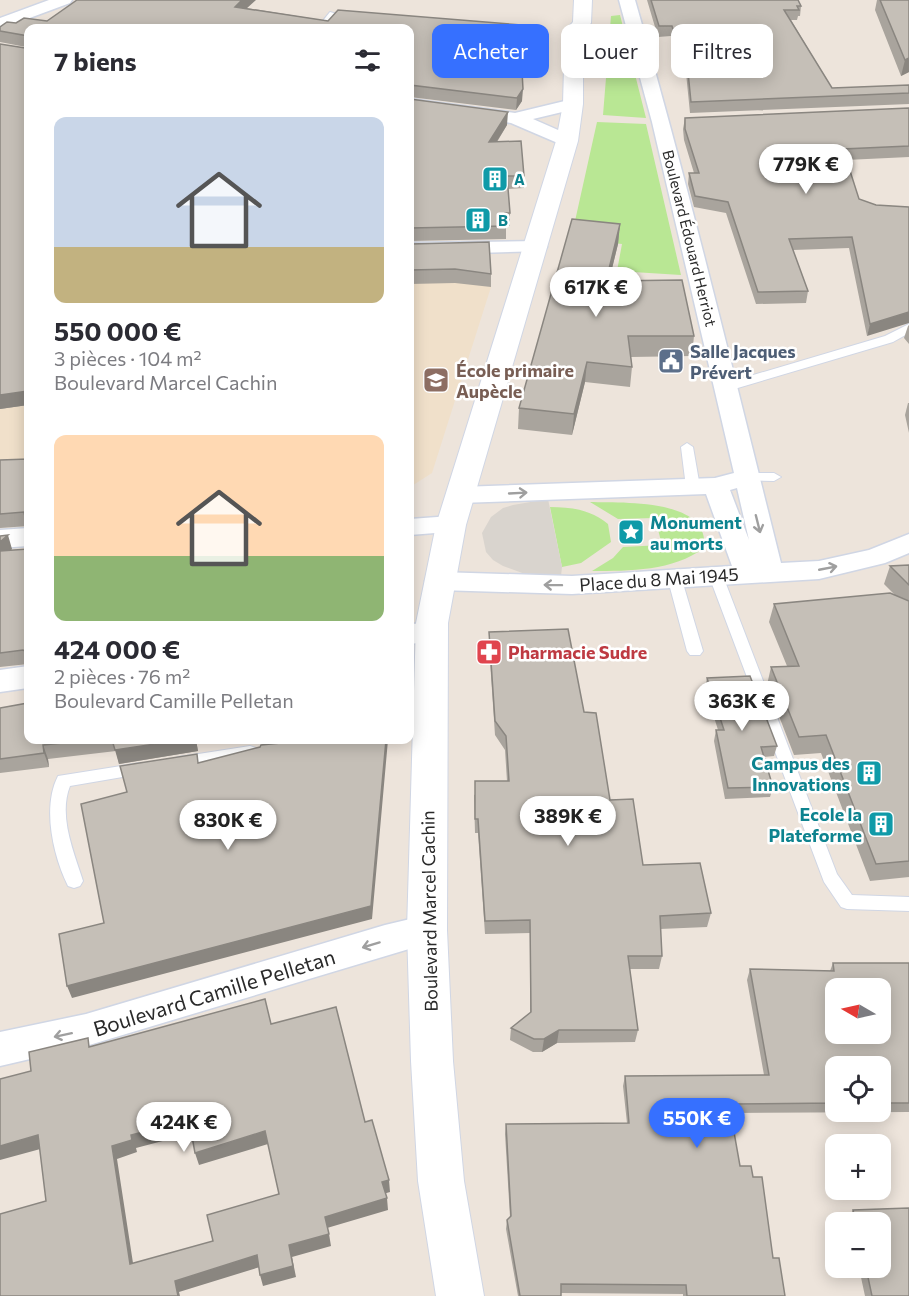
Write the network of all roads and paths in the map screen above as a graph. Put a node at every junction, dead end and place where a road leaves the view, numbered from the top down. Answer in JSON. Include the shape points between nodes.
{"nodes":[{"id":1,"x":65,"y":0,"type":"edge"},
{"id":2,"x":583,"y":0,"type":"edge"},
{"id":3,"x":627,"y":0,"type":"edge"},
{"id":4,"x":333,"y":14,"type":"edge"},
{"id":5,"x":564,"y":14,"type":"dead end"},
{"id":6,"x":0,"y":24,"type":"edge"},
{"id":7,"x":324,"y":24,"type":"edge"},
{"id":8,"x":564,"y":24,"type":"edge"},
{"id":9,"x":581,"y":24,"type":"edge"},
{"id":10,"x":573,"y":78,"type":"edge"},
{"id":11,"x":573,"y":104,"type":"junction"},
{"id":12,"x":414,"y":105,"type":"edge"},
{"id":13,"x":515,"y":118,"type":"junction"},
{"id":14,"x":567,"y":141,"type":"junction"},
{"id":15,"x":537,"y":247,"type":"junction"},
{"id":16,"x":414,"y":249,"type":"edge"},
{"id":17,"x":909,"y":328,"type":"edge"},
{"id":18,"x":727,"y":387,"type":"junction"},
{"id":19,"x":687,"y":447,"type":"dead end"},
{"id":20,"x":747,"y":477,"type":"junction"},
{"id":21,"x":774,"y":477,"type":"dead end"},
{"id":22,"x":705,"y":486,"type":"junction"},
{"id":23,"x":460,"y":495,"type":"junction"},
{"id":24,"x":451,"y":525,"type":"junction"},
{"id":25,"x":414,"y":527,"type":"edge"},
{"id":26,"x":24,"y":537,"type":"edge"},
{"id":27,"x":0,"y":539,"type":"edge"},
{"id":28,"x":909,"y":543,"type":"edge"},
{"id":29,"x":759,"y":573,"type":"junction"},
{"id":30,"x":716,"y":576,"type":"junction"},
{"id":31,"x":439,"y":580,"type":"junction"},
{"id":32,"x":675,"y":580,"type":"junction"},
{"id":33,"x":421,"y":633,"type":"edge"},
{"id":34,"x":695,"y":651,"type":"dead end"},
{"id":35,"x":24,"y":678,"type":"edge"},
{"id":36,"x":0,"y":681,"type":"edge"},
{"id":37,"x":419,"y":732,"type":"edge"},
{"id":38,"x":262,"y":751,"type":"edge"},
{"id":39,"x":74,"y":881,"type":"dead end"},
{"id":40,"x":908,"y":904,"type":"edge"},
{"id":41,"x":427,"y":930,"type":"junction"},
{"id":42,"x":0,"y":1049,"type":"edge"},
{"id":43,"x":460,"y":1296,"type":"edge"}],
"edges":[{"from":1,"to":6,"type":"street"},
{"from":2,"to":9,"type":"main road"},
{"from":3,"to":18,"type":"street","name":"Boulevard Édouard Herriot","via":[[670,121]]},
{"from":4,"to":7,"type":"lane"},
{"from":5,"to":8,"type":"main road"},
{"from":10,"to":11,"type":"main road","name":"Boulevard Marcel Cachin"},
{"from":11,"to":13,"type":"street"},
{"from":11,"to":14,"type":"main road","name":"Boulevard Marcel Cachin"},
{"from":12,"to":13,"type":"street"},
{"from":13,"to":14,"type":"street"},
{"from":14,"to":15,"type":"main road","name":"Boulevard Marcel Cachin"},
{"from":15,"to":16,"type":"street"},
{"from":15,"to":23,"type":"main road","name":"Boulevard Marcel Cachin"},
{"from":17,"to":18,"type":"lane","via":[[889,339]]},
{"from":18,"to":20,"type":"street","name":"Boulevard Édouard Herriot"},
{"from":19,"to":22,"type":"lane"},
{"from":20,"to":21,"type":"lane"},
{"from":20,"to":22,"type":"street"},
{"from":20,"to":29,"type":"street","name":"Boulevard Édouard Herriot","one_way":true},
{"from":23,"to":22,"type":"street","one_way":true},
{"from":22,"to":29,"type":"street","name":"Place du 8 Mai 1945"},
{"from":23,"to":24,"type":"main road","name":"Boulevard Marcel Cachin"},
{"from":24,"to":25,"type":"street"},
{"from":24,"to":31,"type":"main road","name":"Boulevard Marcel Cachin"},
{"from":26,"to":27,"type":"street"},
{"from":29,"to":28,"type":"street","one_way":true,"via":[[819,570],[876,557]]},
{"from":29,"to":30,"type":"street","name":"Place du 8 Mai 1945"},
{"from":30,"to":32,"type":"street","name":"Place du 8 Mai 1945"},
{"from":30,"to":40,"type":"lane","via":[[830,877],[847,902]]},
{"from":32,"to":31,"type":"street","name":"Place du 8 Mai 1945","one_way":true,"via":[[557,586]]},
{"from":31,"to":33,"type":"main road","name":"Boulevard Marcel Cachin"},
{"from":32,"to":34,"type":"lane"},
{"from":33,"to":37,"type":"main road","name":"Boulevard Marcel Cachin"},
{"from":35,"to":36,"type":"street"},
{"from":37,"to":41,"type":"main road","name":"Boulevard Marcel Cachin"},
{"from":38,"to":39,"type":"lane","via":[[64,781],[58,791],[59,821]]},
{"from":41,"to":42,"type":"street","name":"Boulevard Camille Pelletan","one_way":true,"via":[[86,1030]]},
{"from":41,"to":43,"type":"main road","name":"Boulevard Marcel Cachin","via":[[441,1181]]}]}
